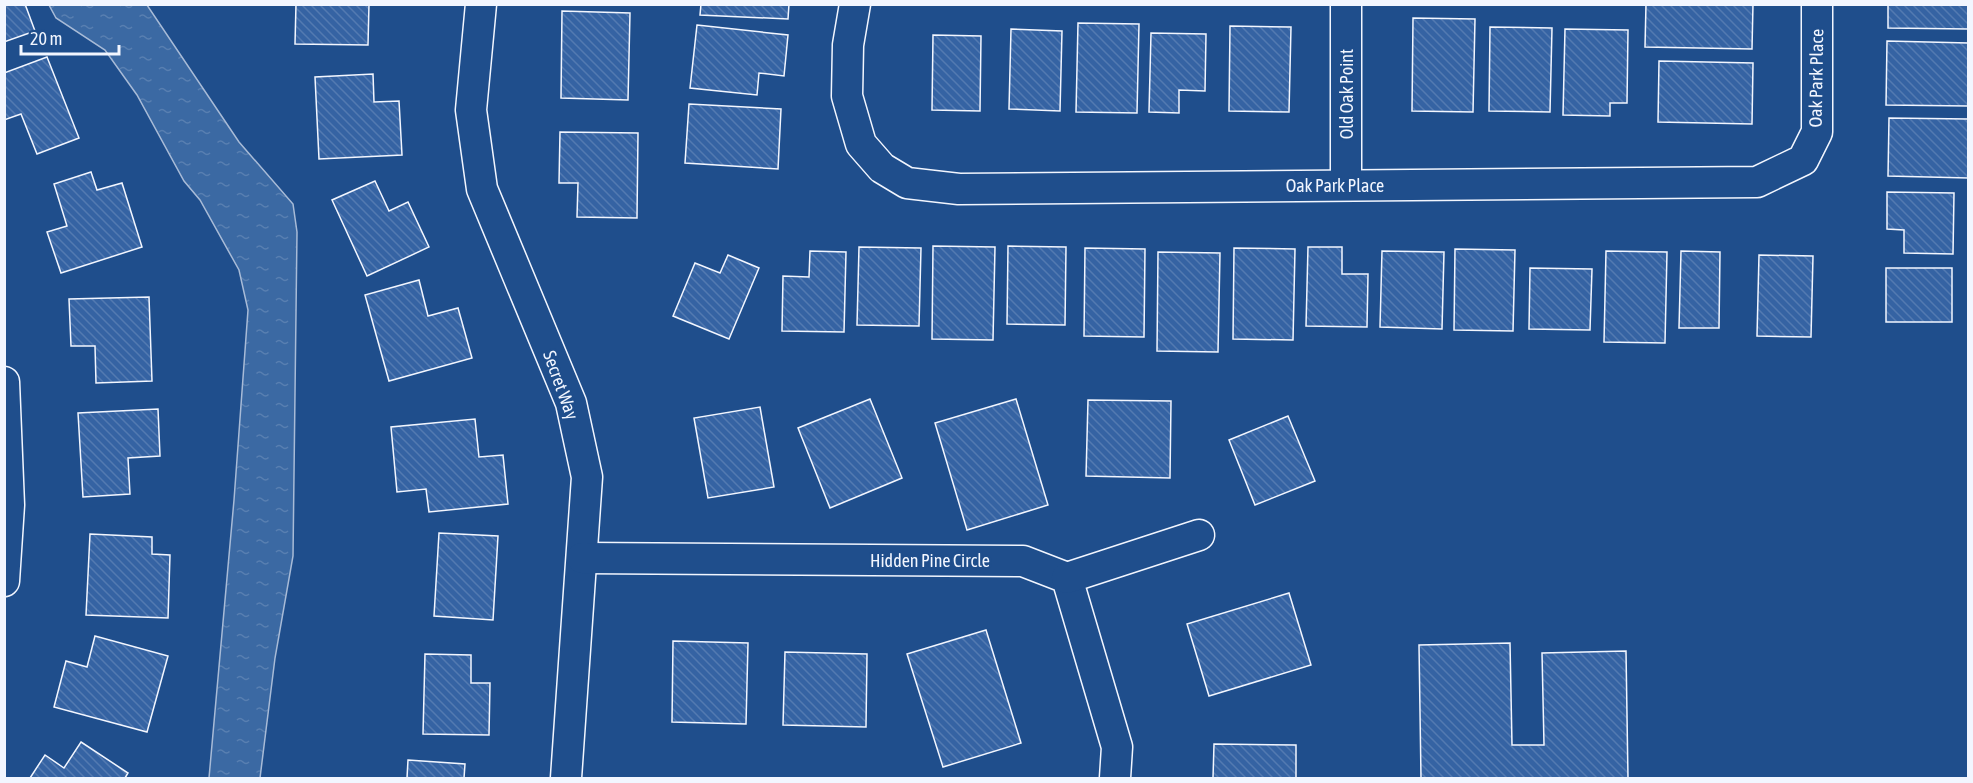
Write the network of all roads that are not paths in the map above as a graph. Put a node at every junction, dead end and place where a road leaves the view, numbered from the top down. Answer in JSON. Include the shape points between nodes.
{"nodes":[{"id":1,"x":481,"y":4,"type":"edge"},
{"id":2,"x":855,"y":4,"type":"edge"},
{"id":3,"x":1346,"y":4,"type":"edge"},
{"id":4,"x":1817,"y":4,"type":"edge"},
{"id":5,"x":1346,"y":184,"type":"junction"},
{"id":6,"x":4,"y":382,"type":"edge"},
{"id":7,"x":1199,"y":535,"type":"dead end"},
{"id":8,"x":582,"y":558,"type":"junction"},
{"id":9,"x":1067,"y":578,"type":"junction"},
{"id":10,"x":4,"y":581,"type":"edge"},
{"id":11,"x":566,"y":778,"type":"edge"},
{"id":12,"x":1115,"y":778,"type":"edge"}],
"edges":[{"from":1,"to":8,"type":"street","name":"Secret Way","via":[[471,110],[482,189],[571,403],[587,477]]},
{"from":2,"to":5,"type":"street","name":"Oak Park Place","via":[[848,45],[847,96],[861,144],[882,168],[907,183],[959,189]]},
{"from":3,"to":5,"type":"street","name":"Old Oak Point"},
{"from":4,"to":5,"type":"street","name":"Oak Park Place","via":[[1817,132],[1803,160],[1756,182]]},
{"from":6,"to":10,"type":"street","via":[[9,505]]},
{"from":7,"to":9,"type":"street"},
{"from":8,"to":9,"type":"street","name":"Hidden Pine Circle","via":[[1023,561]]},
{"from":8,"to":11,"type":"street","name":"Secret Way"},
{"from":9,"to":12,"type":"street","via":[[1117,747]]}]}
